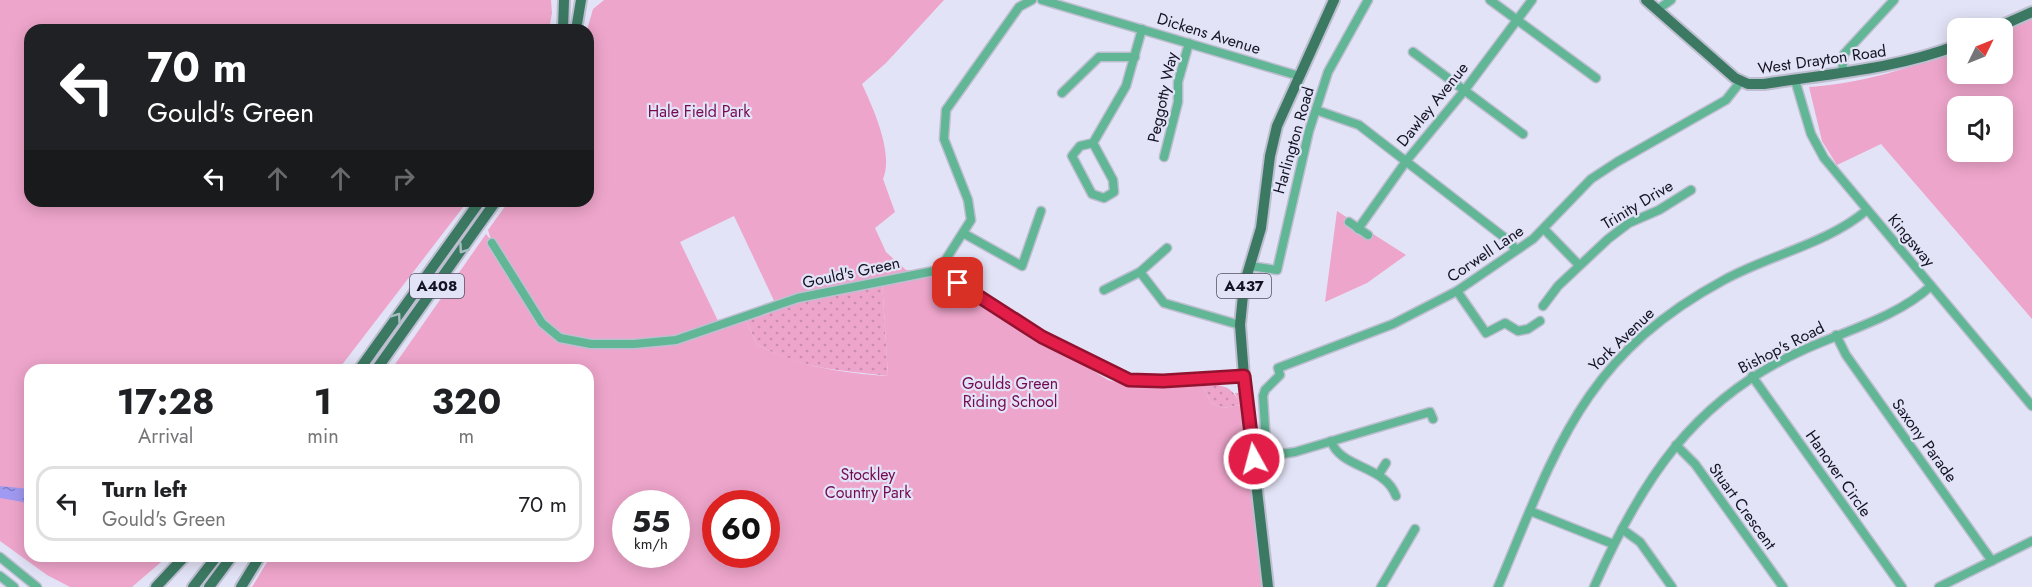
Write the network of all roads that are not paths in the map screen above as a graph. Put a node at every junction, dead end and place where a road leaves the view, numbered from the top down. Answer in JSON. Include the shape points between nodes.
{"nodes":[{"id":1,"x":564,"y":0,"type":"edge"},
{"id":2,"x":581,"y":0,"type":"edge"},
{"id":3,"x":1032,"y":0,"type":"edge"},
{"id":4,"x":1041,"y":0,"type":"edge"},
{"id":5,"x":1334,"y":0,"type":"edge"},
{"id":6,"x":1368,"y":0,"type":"edge"},
{"id":7,"x":1490,"y":0,"type":"edge"},
{"id":8,"x":1532,"y":0,"type":"edge"},
{"id":9,"x":1646,"y":0,"type":"edge"},
{"id":10,"x":1671,"y":0,"type":"edge"},
{"id":11,"x":1894,"y":0,"type":"edge"},
{"id":12,"x":1657,"y":10,"type":"junction"},
{"id":13,"x":2032,"y":12,"type":"edge"},
{"id":14,"x":1517,"y":19,"type":"junction"},
{"id":15,"x":2013,"y":20,"type":"edge"},
{"id":16,"x":563,"y":24,"type":"edge"},
{"id":17,"x":577,"y":24,"type":"edge"},
{"id":18,"x":1142,"y":29,"type":"junction"},
{"id":19,"x":1189,"y":43,"type":"junction"},
{"id":20,"x":1947,"y":49,"type":"edge"},
{"id":21,"x":1413,"y":52,"type":"dead end"},
{"id":22,"x":1135,"y":57,"type":"junction"},
{"id":23,"x":1842,"y":72,"type":"junction"},
{"id":24,"x":1299,"y":76,"type":"junction"},
{"id":25,"x":1596,"y":78,"type":"dead end"},
{"id":26,"x":1795,"y":80,"type":"junction"},
{"id":27,"x":1741,"y":81,"type":"junction"},
{"id":28,"x":1464,"y":91,"type":"junction"},
{"id":29,"x":1062,"y":93,"type":"dead end"},
{"id":30,"x":1316,"y":110,"type":"junction"},
{"id":31,"x":1522,"y":134,"type":"dead end"},
{"id":32,"x":1093,"y":143,"type":"junction"},
{"id":33,"x":1164,"y":157,"type":"dead end"},
{"id":34,"x":1407,"y":160,"type":"junction"},
{"id":35,"x":1691,"y":190,"type":"dead end"},
{"id":36,"x":476,"y":207,"type":"edge"},
{"id":37,"x":492,"y":207,"type":"edge"},
{"id":38,"x":1867,"y":210,"type":"junction"},
{"id":39,"x":1041,"y":211,"type":"dead end"},
{"id":40,"x":1348,"y":222,"type":"dead end"},
{"id":41,"x":1358,"y":229,"type":"junction"},
{"id":42,"x":1544,"y":229,"type":"junction"},
{"id":43,"x":963,"y":233,"type":"junction"},
{"id":44,"x":1368,"y":235,"type":"dead end"},
{"id":45,"x":492,"y":243,"type":"dead end"},
{"id":46,"x":1167,"y":248,"type":"dead end"},
{"id":47,"x":1516,"y":250,"type":"junction"},
{"id":48,"x":1579,"y":265,"type":"junction"},
{"id":49,"x":1250,"y":266,"type":"junction"},
{"id":50,"x":939,"y":270,"type":"junction"},
{"id":51,"x":1140,"y":272,"type":"junction"},
{"id":52,"x":1931,"y":286,"type":"junction"},
{"id":53,"x":1104,"y":290,"type":"dead end"},
{"id":54,"x":1457,"y":291,"type":"junction"},
{"id":55,"x":1543,"y":306,"type":"dead end"},
{"id":56,"x":1539,"y":321,"type":"dead end"},
{"id":57,"x":1240,"y":325,"type":"junction"},
{"id":58,"x":1486,"y":333,"type":"junction"},
{"id":59,"x":1836,"y":335,"type":"junction"},
{"id":60,"x":1492,"y":343,"type":"dead end"},
{"id":61,"x":364,"y":364,"type":"edge"},
{"id":62,"x":380,"y":364,"type":"edge"},
{"id":63,"x":1244,"y":376,"type":"junction"},
{"id":64,"x":1752,"y":376,"type":"junction"},
{"id":65,"x":2032,"y":405,"type":"edge"},
{"id":66,"x":1433,"y":419,"type":"dead end"},
{"id":67,"x":1331,"y":441,"type":"junction"},
{"id":68,"x":1676,"y":445,"type":"junction"},
{"id":69,"x":1268,"y":456,"type":"junction"},
{"id":70,"x":1386,"y":463,"type":"dead end"},
{"id":71,"x":1379,"y":474,"type":"junction"},
{"id":72,"x":1257,"y":479,"type":"junction"},
{"id":73,"x":1396,"y":496,"type":"dead end"},
{"id":74,"x":1530,"y":512,"type":"junction"},
{"id":75,"x":1415,"y":529,"type":"dead end"},
{"id":76,"x":1622,"y":529,"type":"junction"},
{"id":77,"x":2032,"y":541,"type":"edge"},
{"id":78,"x":1613,"y":544,"type":"junction"},
{"id":79,"x":0,"y":557,"type":"edge"},
{"id":80,"x":1992,"y":561,"type":"junction"},
{"id":81,"x":179,"y":562,"type":"edge"},
{"id":82,"x":212,"y":562,"type":"edge"},
{"id":83,"x":228,"y":562,"type":"edge"},
{"id":84,"x":256,"y":562,"type":"edge"},
{"id":85,"x":0,"y":576,"type":"edge"},
{"id":86,"x":14,"y":587,"type":"edge"},
{"id":87,"x":38,"y":587,"type":"edge"},
{"id":88,"x":156,"y":587,"type":"edge"},
{"id":89,"x":193,"y":587,"type":"edge"},
{"id":90,"x":209,"y":587,"type":"edge"},
{"id":91,"x":241,"y":587,"type":"edge"},
{"id":92,"x":1268,"y":587,"type":"edge"},
{"id":93,"x":1381,"y":587,"type":"edge"},
{"id":94,"x":1498,"y":587,"type":"edge"},
{"id":95,"x":1594,"y":587,"type":"edge"},
{"id":96,"x":1672,"y":587,"type":"edge"},
{"id":97,"x":1783,"y":587,"type":"edge"},
{"id":98,"x":1902,"y":587,"type":"edge"},
{"id":99,"x":1939,"y":587,"type":"edge"}],
"edges":[{"from":1,"to":16,"type":"main road"},
{"from":2,"to":17,"type":"main road"},
{"from":3,"to":43,"type":"street","via":[[1019,7],[946,110],[944,139],[968,201],[971,220]]},
{"from":4,"to":18,"type":"street","name":"Dickens Avenue"},
{"from":5,"to":24,"type":"main road","name":"Harlington Road","number":"A437"},
{"from":6,"to":30,"type":"street","name":"Harlington Road","via":[[1328,72]]},
{"from":7,"to":14,"type":"street"},
{"from":8,"to":14,"type":"street","name":"Dawley Avenue"},
{"from":9,"to":12,"type":"main road","name":"West Drayton Road"},
{"from":10,"to":12,"type":"street"},
{"from":11,"to":23,"type":"street","via":[[1844,54]]},
{"from":12,"to":27,"type":"main road","name":"West Drayton Road"},
{"from":13,"to":15,"type":"main road"},
{"from":14,"to":25,"type":"street"},
{"from":14,"to":28,"type":"street","name":"Dawley Avenue"},
{"from":18,"to":19,"type":"street","name":"Dickens Avenue"},
{"from":18,"to":22,"type":"street"},
{"from":19,"to":24,"type":"street","name":"Dickens Avenue"},
{"from":19,"to":33,"type":"street","name":"Peggotty Way"},
{"from":20,"to":23,"type":"main road","name":"West Drayton Road","via":[[1920,58]]},
{"from":21,"to":28,"type":"street"},
{"from":22,"to":29,"type":"street","via":[[1099,57]]},
{"from":22,"to":32,"type":"street","via":[[1126,86]]},
{"from":23,"to":26,"type":"main road","name":"West Drayton Road"},
{"from":24,"to":49,"type":"main road","name":"Harlington Road","number":"A437","via":[[1277,126],[1262,228]]},
{"from":26,"to":27,"type":"main road","name":"West Drayton Road","via":[[1758,84]]},
{"from":26,"to":38,"type":"street","name":"Kingsway","via":[[1818,149]]},
{"from":27,"to":42,"type":"street","name":"Corwell Lane","via":[[1726,100],[1591,179]]},
{"from":28,"to":31,"type":"street"},
{"from":28,"to":34,"type":"street","name":"Dawley Avenue"},
{"from":30,"to":34,"type":"street","via":[[1359,125]]},
{"from":30,"to":49,"type":"street","name":"Harlington Road","via":[[1277,270]]},
{"from":32,"to":32,"type":"street","via":[[1080,146],[1072,156],[1092,194],[1104,198],[1114,192],[1113,180]]},
{"from":34,"to":41,"type":"street","name":"Dawley Avenue"},
{"from":34,"to":47,"type":"street"},
{"from":35,"to":48,"type":"street","name":"Trinity Drive","via":[[1629,223]]},
{"from":61,"to":36,"type":"main road","number":"A408","one_way":true},
{"from":37,"to":62,"type":"main road","number":"A408","one_way":true},
{"from":38,"to":52,"type":"street","name":"Kingsway"},
{"from":38,"to":74,"type":"street","name":"York Avenue","via":[[1845,226],[1709,288],[1642,335],[1604,375],[1579,409],[1553,455]]},
{"from":39,"to":43,"type":"street","via":[[1022,266]]},
{"from":40,"to":41,"type":"street"},
{"from":41,"to":44,"type":"street"},
{"from":42,"to":47,"type":"street","name":"Corwell Lane"},
{"from":42,"to":48,"type":"street"},
{"from":43,"to":50,"type":"street"},
{"from":45,"to":50,"type":"street","name":"Gould's Green","via":[[542,323],[560,338],[591,344],[676,340],[798,298]]},
{"from":46,"to":51,"type":"street"},
{"from":47,"to":54,"type":"street","name":"Corwell Lane"},
{"from":48,"to":55,"type":"street","name":"Trinity Drive"},
{"from":49,"to":57,"type":"main road","name":"Harlington Road","number":"A437"},
{"from":50,"to":63,"type":"street","via":[[1042,337],[1129,380]]},
{"from":51,"to":53,"type":"street"},
{"from":51,"to":57,"type":"street","via":[[1164,303]]},
{"from":52,"to":59,"type":"street","name":"Bishop's Road","via":[[1907,305]]},
{"from":52,"to":65,"type":"street","name":"Kingsway"},
{"from":54,"to":58,"type":"street"},
{"from":54,"to":69,"type":"street","name":"Corwell Lane","via":[[1404,319],[1278,368],[1280,375],[1263,396]]},
{"from":56,"to":58,"type":"street","via":[[1518,331],[1505,323]]},
{"from":57,"to":63,"type":"main road","name":"Harlington Road","number":"A437"},
{"from":58,"to":60,"type":"street"},
{"from":59,"to":64,"type":"street","name":"Bishop's Road"},
{"from":59,"to":80,"type":"street","name":"Saxony Parade","via":[[1846,355]]},
{"from":63,"to":72,"type":"main road","name":"Harlington Road","number":"A437"},
{"from":64,"to":68,"type":"street","name":"Bishop's Road","via":[[1717,402]]},
{"from":64,"to":98,"type":"street","name":"Hanover Circle"},
{"from":66,"to":67,"type":"street","via":[[1430,412]]},
{"from":67,"to":69,"type":"street"},
{"from":67,"to":71,"type":"street","via":[[1336,452]]},
{"from":68,"to":76,"type":"street","name":"Bishop's Road"},
{"from":68,"to":97,"type":"street","name":"Stuart Crescent","via":[[1695,464]]},
{"from":69,"to":72,"type":"street","via":[[1268,475]]},
{"from":70,"to":71,"type":"street"},
{"from":71,"to":73,"type":"street"},
{"from":72,"to":92,"type":"main road","name":"Harlington Road","number":"A437"},
{"from":74,"to":78,"type":"street"},
{"from":74,"to":94,"type":"street","name":"York Avenue"},
{"from":75,"to":93,"type":"street","via":[[1413,540]]},
{"from":76,"to":78,"type":"street","name":"Bishop's Road"},
{"from":76,"to":96,"type":"street","via":[[1640,542]]},
{"from":77,"to":80,"type":"street"},
{"from":78,"to":95,"type":"street","name":"Bishop's Road"},
{"from":79,"to":87,"type":"street"},
{"from":80,"to":99,"type":"street"},
{"from":81,"to":88,"type":"main road"},
{"from":82,"to":89,"type":"main road"},
{"from":83,"to":90,"type":"main road"},
{"from":84,"to":91,"type":"main road"},
{"from":85,"to":86,"type":"street"}]}
